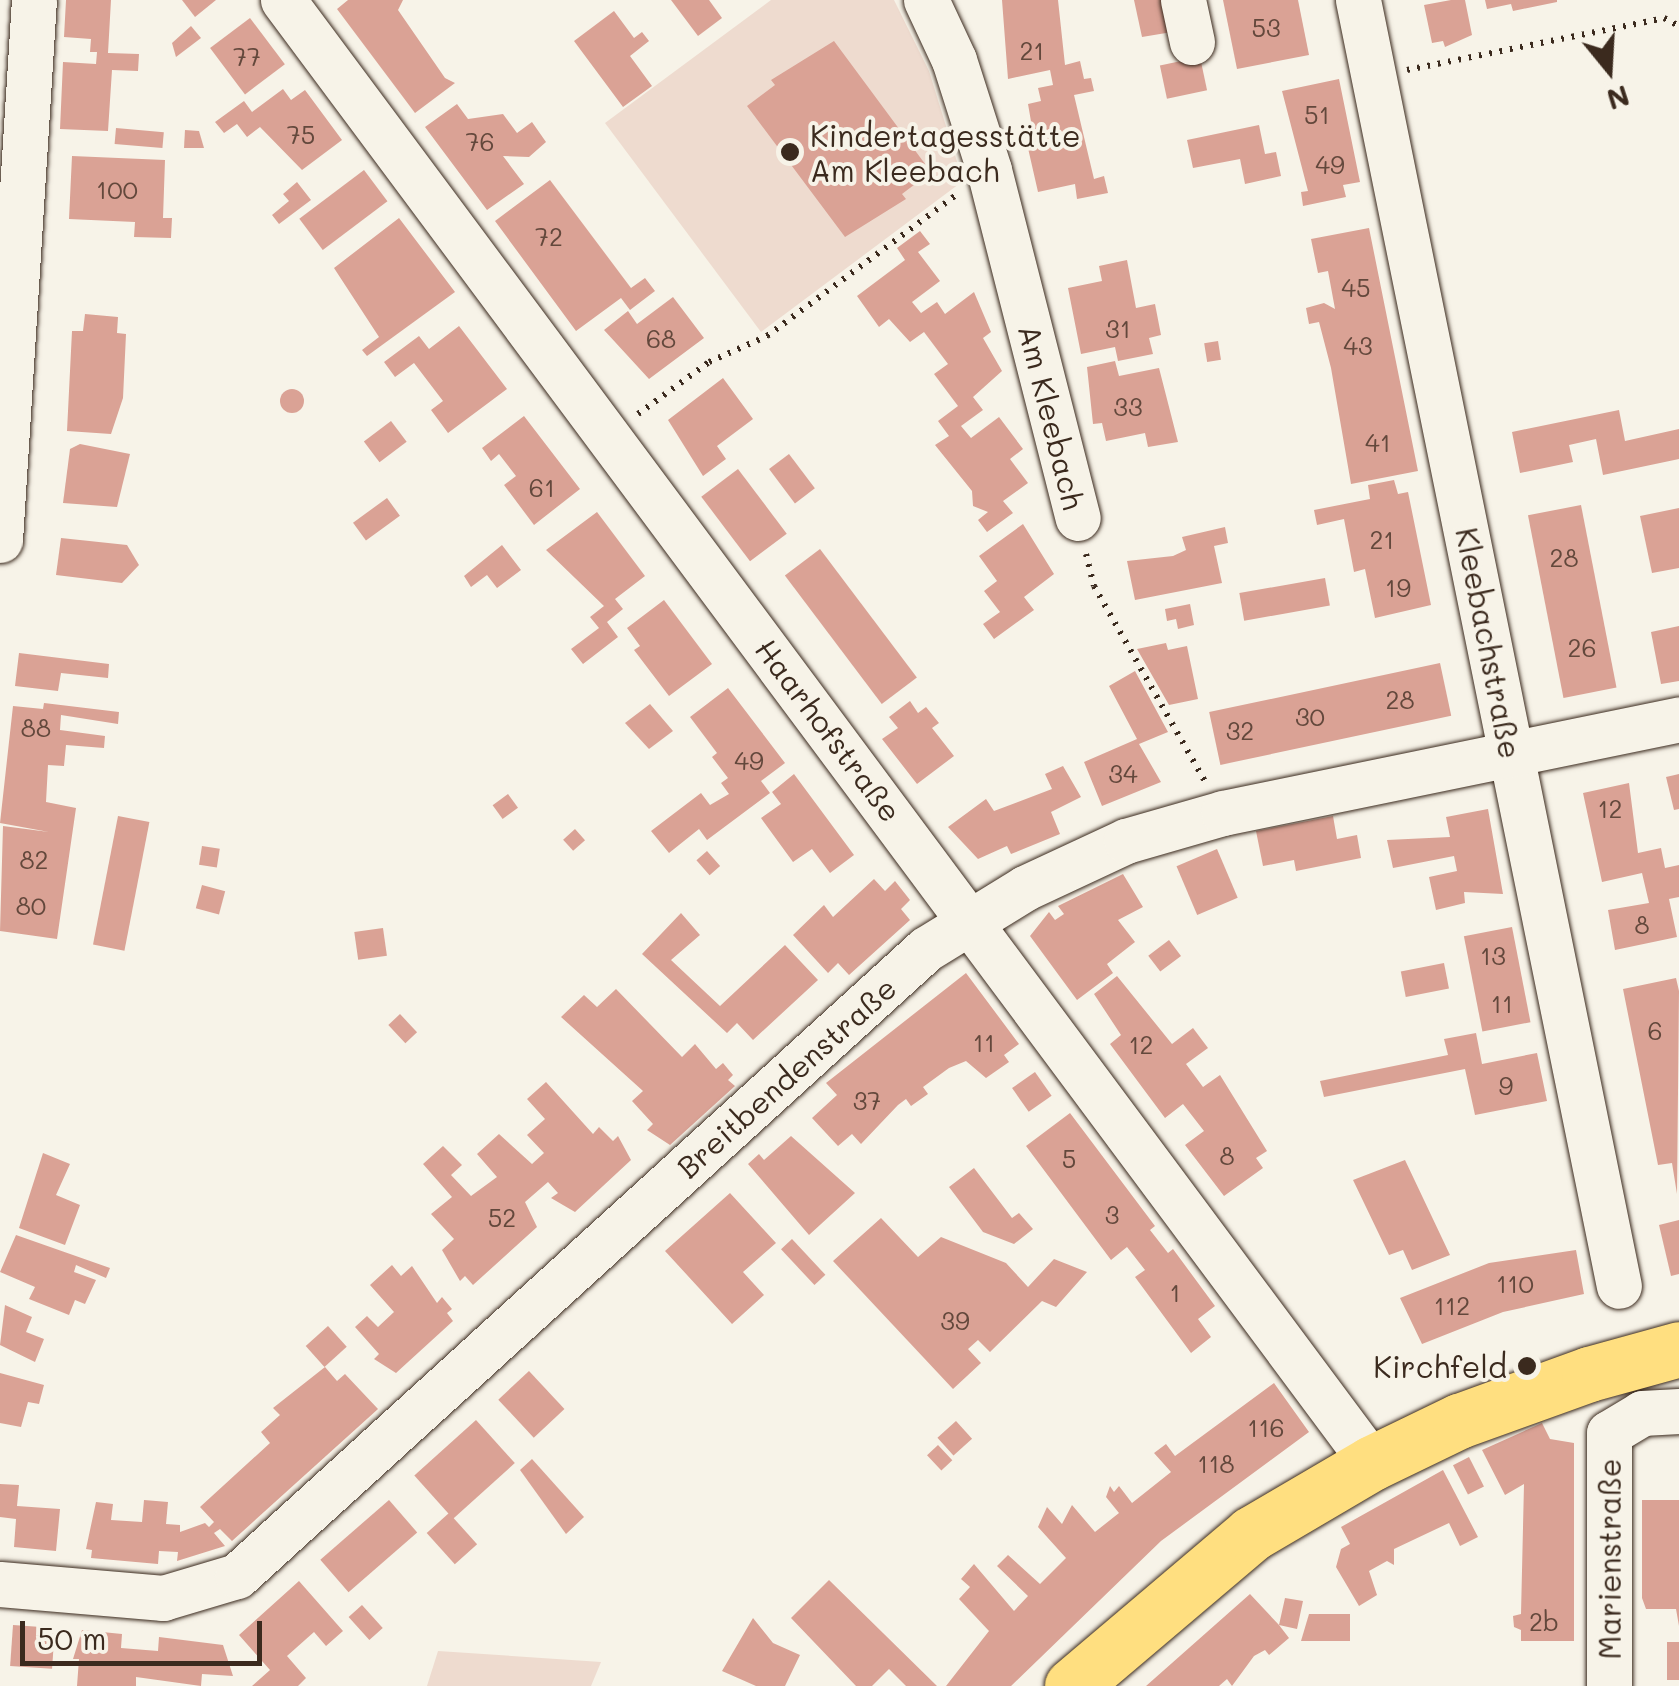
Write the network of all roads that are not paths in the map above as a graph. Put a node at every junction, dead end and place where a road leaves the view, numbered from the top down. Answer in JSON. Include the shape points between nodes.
{"nodes":[{"id":1,"x":34,"y":0,"type":"edge"},
{"id":2,"x":283,"y":0,"type":"edge"},
{"id":3,"x":926,"y":0,"type":"edge"},
{"id":4,"x":1358,"y":0,"type":"edge"},
{"id":5,"x":5,"y":432,"type":"edge"},
{"id":6,"x":1078,"y":518,"type":"road end"},
{"id":7,"x":0,"y":540,"type":"edge"},
{"id":8,"x":1679,"y":719,"type":"edge"},
{"id":9,"x":1511,"y":752,"type":"junction"},
{"id":10,"x":970,"y":919,"type":"junction"},
{"id":11,"x":1619,"y":1286,"type":"dead end"},
{"id":12,"x":1679,"y":1349,"type":"edge"},
{"id":13,"x":1679,"y":1411,"type":"edge"},
{"id":14,"x":1372,"y":1463,"type":"junction"},
{"id":15,"x":0,"y":1584,"type":"edge"},
{"id":16,"x":1072,"y":1686,"type":"edge"},
{"id":17,"x":1610,"y":1686,"type":"edge"}],
"edges":[{"from":1,"to":5,"type":"street"},
{"from":2,"to":10,"type":"street","name":"Haarhofstraße"},
{"from":3,"to":6,"type":"street","name":"Am Kleebach","via":[[954,60],[989,170]]},
{"from":4,"to":9,"type":"street","name":"Kleebachstraße"},
{"from":5,"to":7,"type":"street"},
{"from":8,"to":9,"type":"street","name":"Breitbendenstraße"},
{"from":9,"to":10,"type":"street","name":"Breitbendenstraße","via":[[1126,841]]},
{"from":9,"to":11,"type":"street","name":"Kleebachstraße"},
{"from":10,"to":14,"type":"street","name":"Haarhofstraße"},
{"from":10,"to":15,"type":"street","name":"Breitbendenstraße","via":[[926,950],[237,1576],[163,1598]]},
{"from":12,"to":14,"type":"main road","via":[[1520,1399]]},
{"from":13,"to":17,"type":"street","name":"Marienstraße","via":[[1642,1414],[1609,1433]]},
{"from":14,"to":16,"type":"main road","via":[[1251,1534]]}]}
